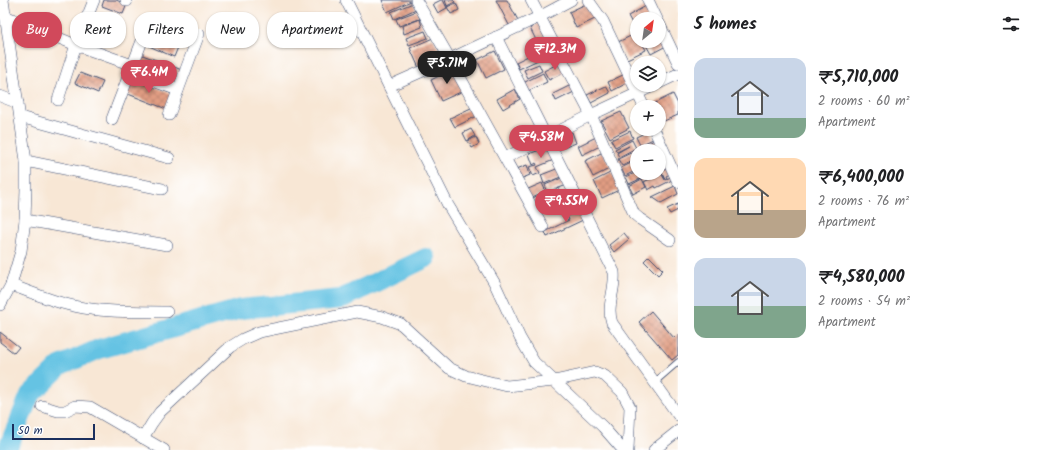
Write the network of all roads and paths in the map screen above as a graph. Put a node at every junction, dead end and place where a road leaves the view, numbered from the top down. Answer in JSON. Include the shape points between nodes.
{"nodes":[{"id":1,"x":3,"y":0,"type":"edge"},
{"id":2,"x":94,"y":0,"type":"edge"},
{"id":3,"x":346,"y":0,"type":"edge"},
{"id":4,"x":416,"y":0,"type":"edge"},
{"id":5,"x":531,"y":0,"type":"edge"},
{"id":6,"x":571,"y":0,"type":"edge"},
{"id":7,"x":588,"y":0,"type":"edge"},
{"id":8,"x":648,"y":0,"type":"edge"},
{"id":9,"x":89,"y":12,"type":"edge"},
{"id":10,"x":654,"y":12,"type":"edge"},
{"id":11,"x":5,"y":16,"type":"junction"},
{"id":12,"x":541,"y":16,"type":"junction"},
{"id":13,"x":200,"y":34,"type":"dead end"},
{"id":14,"x":496,"y":37,"type":"junction"},
{"id":15,"x":666,"y":38,"type":"edge"},
{"id":16,"x":70,"y":43,"type":"edge"},
{"id":17,"x":75,"y":48,"type":"edge"},
{"id":18,"x":83,"y":48,"type":"edge"},
{"id":19,"x":138,"y":48,"type":"edge"},
{"id":20,"x":5,"y":50,"type":"edge"},
{"id":21,"x":450,"y":59,"type":"junction"},
{"id":22,"x":678,"y":63,"type":"edge"},
{"id":23,"x":130,"y":69,"type":"junction"},
{"id":24,"x":678,"y":74,"type":"edge"},
{"id":25,"x":666,"y":80,"type":"edge"},
{"id":26,"x":389,"y":86,"type":"junction"},
{"id":27,"x":178,"y":90,"type":"junction"},
{"id":28,"x":638,"y":93,"type":"junction"},
{"id":29,"x":0,"y":96,"type":"edge"},
{"id":30,"x":58,"y":100,"type":"dead end"},
{"id":31,"x":641,"y":100,"type":"edge"},
{"id":32,"x":18,"y":103,"type":"junction"},
{"id":33,"x":169,"y":115,"type":"dead end"},
{"id":34,"x":591,"y":115,"type":"junction"},
{"id":35,"x":20,"y":118,"type":"junction"},
{"id":36,"x":112,"y":118,"type":"dead end"},
{"id":37,"x":546,"y":136,"type":"junction"},
{"id":38,"x":657,"y":136,"type":"edge"},
{"id":39,"x":170,"y":158,"type":"dead end"},
{"id":40,"x":505,"y":158,"type":"junction"},
{"id":41,"x":26,"y":161,"type":"junction"},
{"id":42,"x":678,"y":182,"type":"edge"},
{"id":43,"x":162,"y":189,"type":"dead end"},
{"id":44,"x":25,"y":220,"type":"junction"},
{"id":45,"x":543,"y":227,"type":"dead end"},
{"id":46,"x":670,"y":240,"type":"dead end"},
{"id":47,"x":166,"y":245,"type":"dead end"},
{"id":48,"x":11,"y":285,"type":"junction"},
{"id":49,"x":0,"y":305,"type":"edge"},
{"id":50,"x":167,"y":312,"type":"dead end"},
{"id":51,"x":678,"y":362,"type":"edge"},
{"id":52,"x":554,"y":381,"type":"junction"},
{"id":53,"x":655,"y":382,"type":"junction"},
{"id":54,"x":42,"y":406,"type":"dead end"},
{"id":55,"x":678,"y":415,"type":"edge"},
{"id":56,"x":678,"y":431,"type":"edge"},
{"id":57,"x":143,"y":438,"type":"junction"},
{"id":58,"x":164,"y":450,"type":"edge"},
{"id":59,"x":623,"y":450,"type":"edge"},
{"id":60,"x":628,"y":450,"type":"edge"},
{"id":61,"x":654,"y":450,"type":"edge"}],
"edges":[{"from":1,"to":11,"type":"street"},
{"from":2,"to":9,"type":"street"},
{"from":3,"to":26,"type":"street"},
{"from":4,"to":21,"type":"street"},
{"from":5,"to":12,"type":"street"},
{"from":6,"to":12,"type":"street"},
{"from":7,"to":28,"type":"street","via":[[603,21]]},
{"from":8,"to":10,"type":"street"},
{"from":11,"to":16,"type":"street"},
{"from":11,"to":20,"type":"street"},
{"from":12,"to":14,"type":"street"},
{"from":12,"to":34,"type":"street"},
{"from":13,"to":27,"type":"street"},
{"from":14,"to":21,"type":"street"},
{"from":14,"to":37,"type":"street"},
{"from":15,"to":22,"type":"street"},
{"from":17,"to":30,"type":"street"},
{"from":18,"to":23,"type":"street"},
{"from":19,"to":23,"type":"street"},
{"from":20,"to":32,"type":"street"},
{"from":21,"to":26,"type":"street"},
{"from":21,"to":40,"type":"street"},
{"from":23,"to":27,"type":"street"},
{"from":23,"to":36,"type":"street"},
{"from":24,"to":25,"type":"street"},
{"from":26,"to":52,"type":"street","via":[[448,205],[494,282],[520,338],[534,362]]},
{"from":27,"to":33,"type":"street"},
{"from":28,"to":31,"type":"street"},
{"from":28,"to":34,"type":"street"},
{"from":29,"to":32,"type":"street"},
{"from":32,"to":35,"type":"street"},
{"from":34,"to":37,"type":"street"},
{"from":34,"to":46,"type":"street","via":[[634,214]]},
{"from":35,"to":39,"type":"street"},
{"from":35,"to":41,"type":"street"},
{"from":37,"to":40,"type":"street"},
{"from":37,"to":53,"type":"street","via":[[614,272],[609,308],[612,323]]},
{"from":38,"to":42,"type":"street"},
{"from":40,"to":45,"type":"street"},
{"from":41,"to":43,"type":"street"},
{"from":41,"to":44,"type":"street"},
{"from":44,"to":47,"type":"street"},
{"from":44,"to":48,"type":"street","via":[[21,251]]},
{"from":48,"to":49,"type":"street"},
{"from":48,"to":50,"type":"street","via":[[84,308]]},
{"from":51,"to":53,"type":"lane"},
{"from":52,"to":57,"type":"street","via":[[507,386],[466,376],[449,368],[401,324],[382,316],[357,312],[259,332],[243,339],[230,347],[160,412]]},
{"from":52,"to":59,"type":"street","via":[[603,427]]},
{"from":52,"to":60,"type":"street","via":[[595,372],[605,376],[622,392],[630,407]]},
{"from":53,"to":55,"type":"street"},
{"from":54,"to":57,"type":"street","via":[[58,411],[75,406],[90,407]]},
{"from":56,"to":61,"type":"street"},
{"from":57,"to":58,"type":"street"}]}
